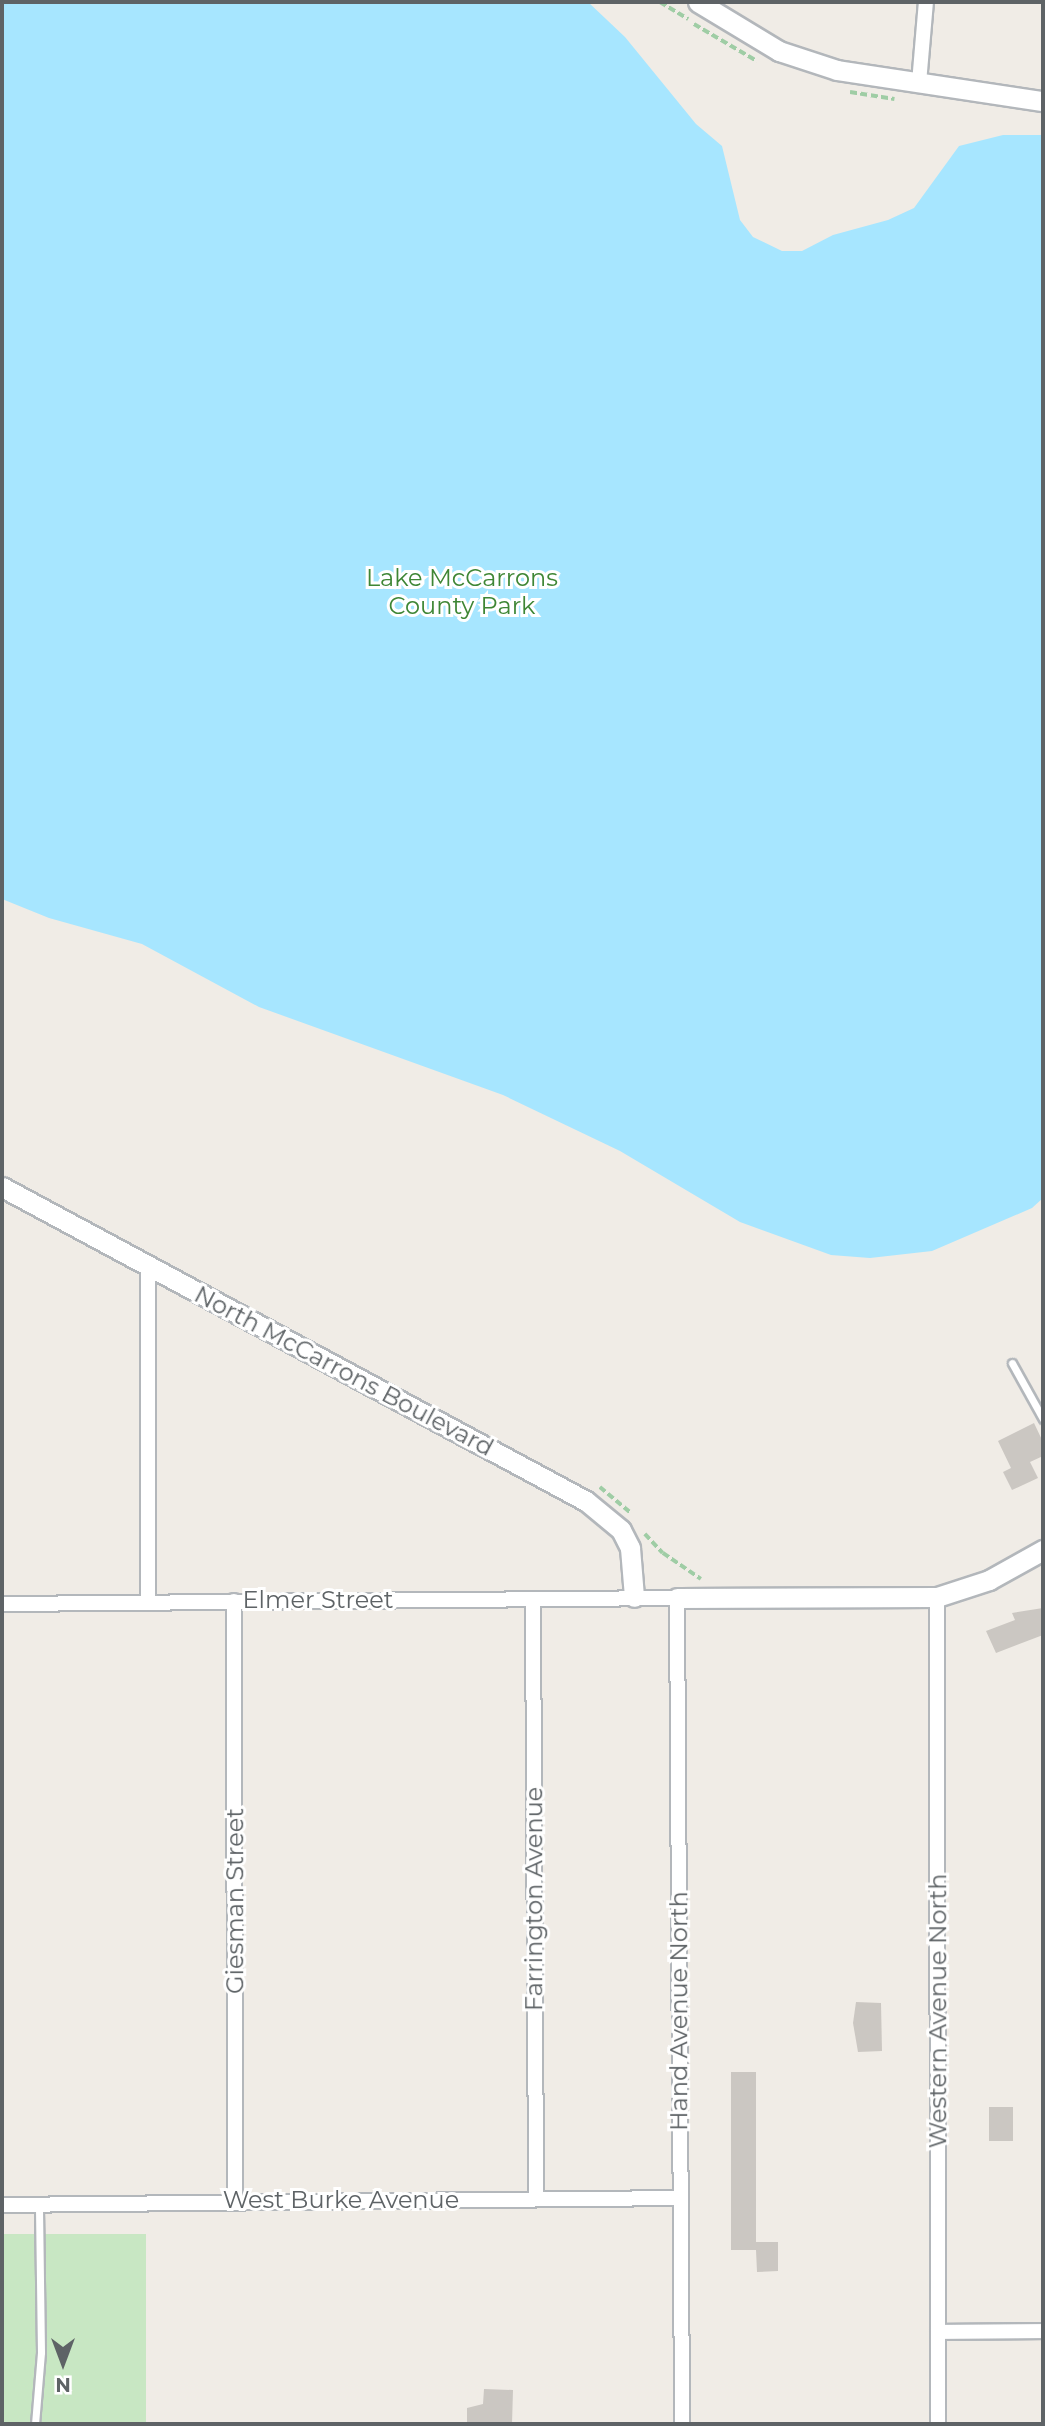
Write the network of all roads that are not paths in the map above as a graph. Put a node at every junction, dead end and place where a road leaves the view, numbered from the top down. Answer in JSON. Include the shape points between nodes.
{"nodes":[{"id":1,"x":698,"y":2,"type":"edge"},
{"id":2,"x":926,"y":2,"type":"edge"},
{"id":3,"x":919,"y":83,"type":"junction"},
{"id":4,"x":1043,"y":101,"type":"edge"},
{"id":5,"x":2,"y":1187,"type":"edge"},
{"id":6,"x":148,"y":1266,"type":"junction"},
{"id":7,"x":1012,"y":1363,"type":"dead end"},
{"id":8,"x":1043,"y":1419,"type":"edge"},
{"id":9,"x":1043,"y":1550,"type":"edge"},
{"id":10,"x":634,"y":1597,"type":"junction"},
{"id":11,"x":937,"y":1597,"type":"junction"},
{"id":12,"x":677,"y":1598,"type":"junction"},
{"id":13,"x":533,"y":1599,"type":"junction"},
{"id":14,"x":148,"y":1601,"type":"junction"},
{"id":15,"x":234,"y":1601,"type":"junction"},
{"id":16,"x":2,"y":1604,"type":"edge"},
{"id":17,"x":681,"y":2198,"type":"junction"},
{"id":18,"x":536,"y":2199,"type":"junction"},
{"id":19,"x":235,"y":2200,"type":"junction"},
{"id":20,"x":39,"y":2204,"type":"junction"},
{"id":21,"x":2,"y":2205,"type":"edge"},
{"id":22,"x":1043,"y":2331,"type":"edge"},
{"id":23,"x":938,"y":2332,"type":"junction"},
{"id":24,"x":35,"y":2424,"type":"edge"},
{"id":25,"x":682,"y":2424,"type":"edge"},
{"id":26,"x":938,"y":2424,"type":"edge"}],
"edges":[{"from":1,"to":3,"type":"street","via":[[779,51],[837,70]]},
{"from":2,"to":3,"type":"street"},
{"from":3,"to":4,"type":"street"},
{"from":5,"to":6,"type":"street","name":"North McCarrons Boulevard"},
{"from":6,"to":10,"type":"street","name":"North McCarrons Boulevard","via":[[586,1501],[621,1530],[630,1548]]},
{"from":6,"to":14,"type":"street"},
{"from":7,"to":8,"type":"lane"},
{"from":9,"to":11,"type":"street","via":[[989,1580]]},
{"from":10,"to":12,"type":"street","name":"Elmer Street"},
{"from":10,"to":13,"type":"street","name":"Elmer Street"},
{"from":11,"to":12,"type":"street"},
{"from":11,"to":23,"type":"street","name":"Western Avenue North"},
{"from":12,"to":17,"type":"street","name":"Hand Avenue North"},
{"from":13,"to":15,"type":"street","name":"Elmer Street"},
{"from":13,"to":18,"type":"street","name":"Farrington Avenue"},
{"from":14,"to":15,"type":"street","name":"Elmer Street"},
{"from":14,"to":16,"type":"street","name":"Elmer Street"},
{"from":15,"to":19,"type":"street","name":"Giesman Street"},
{"from":17,"to":18,"type":"street","name":"West Burke Avenue"},
{"from":17,"to":25,"type":"street","name":"Hand Avenue North"},
{"from":18,"to":19,"type":"street","name":"West Burke Avenue"},
{"from":19,"to":20,"type":"street","name":"West Burke Avenue"},
{"from":20,"to":21,"type":"street","name":"West Burke Avenue"},
{"from":20,"to":24,"type":"lane","via":[[41,2352]]},
{"from":22,"to":23,"type":"street"},
{"from":23,"to":26,"type":"street","name":"Western Avenue North"}]}
